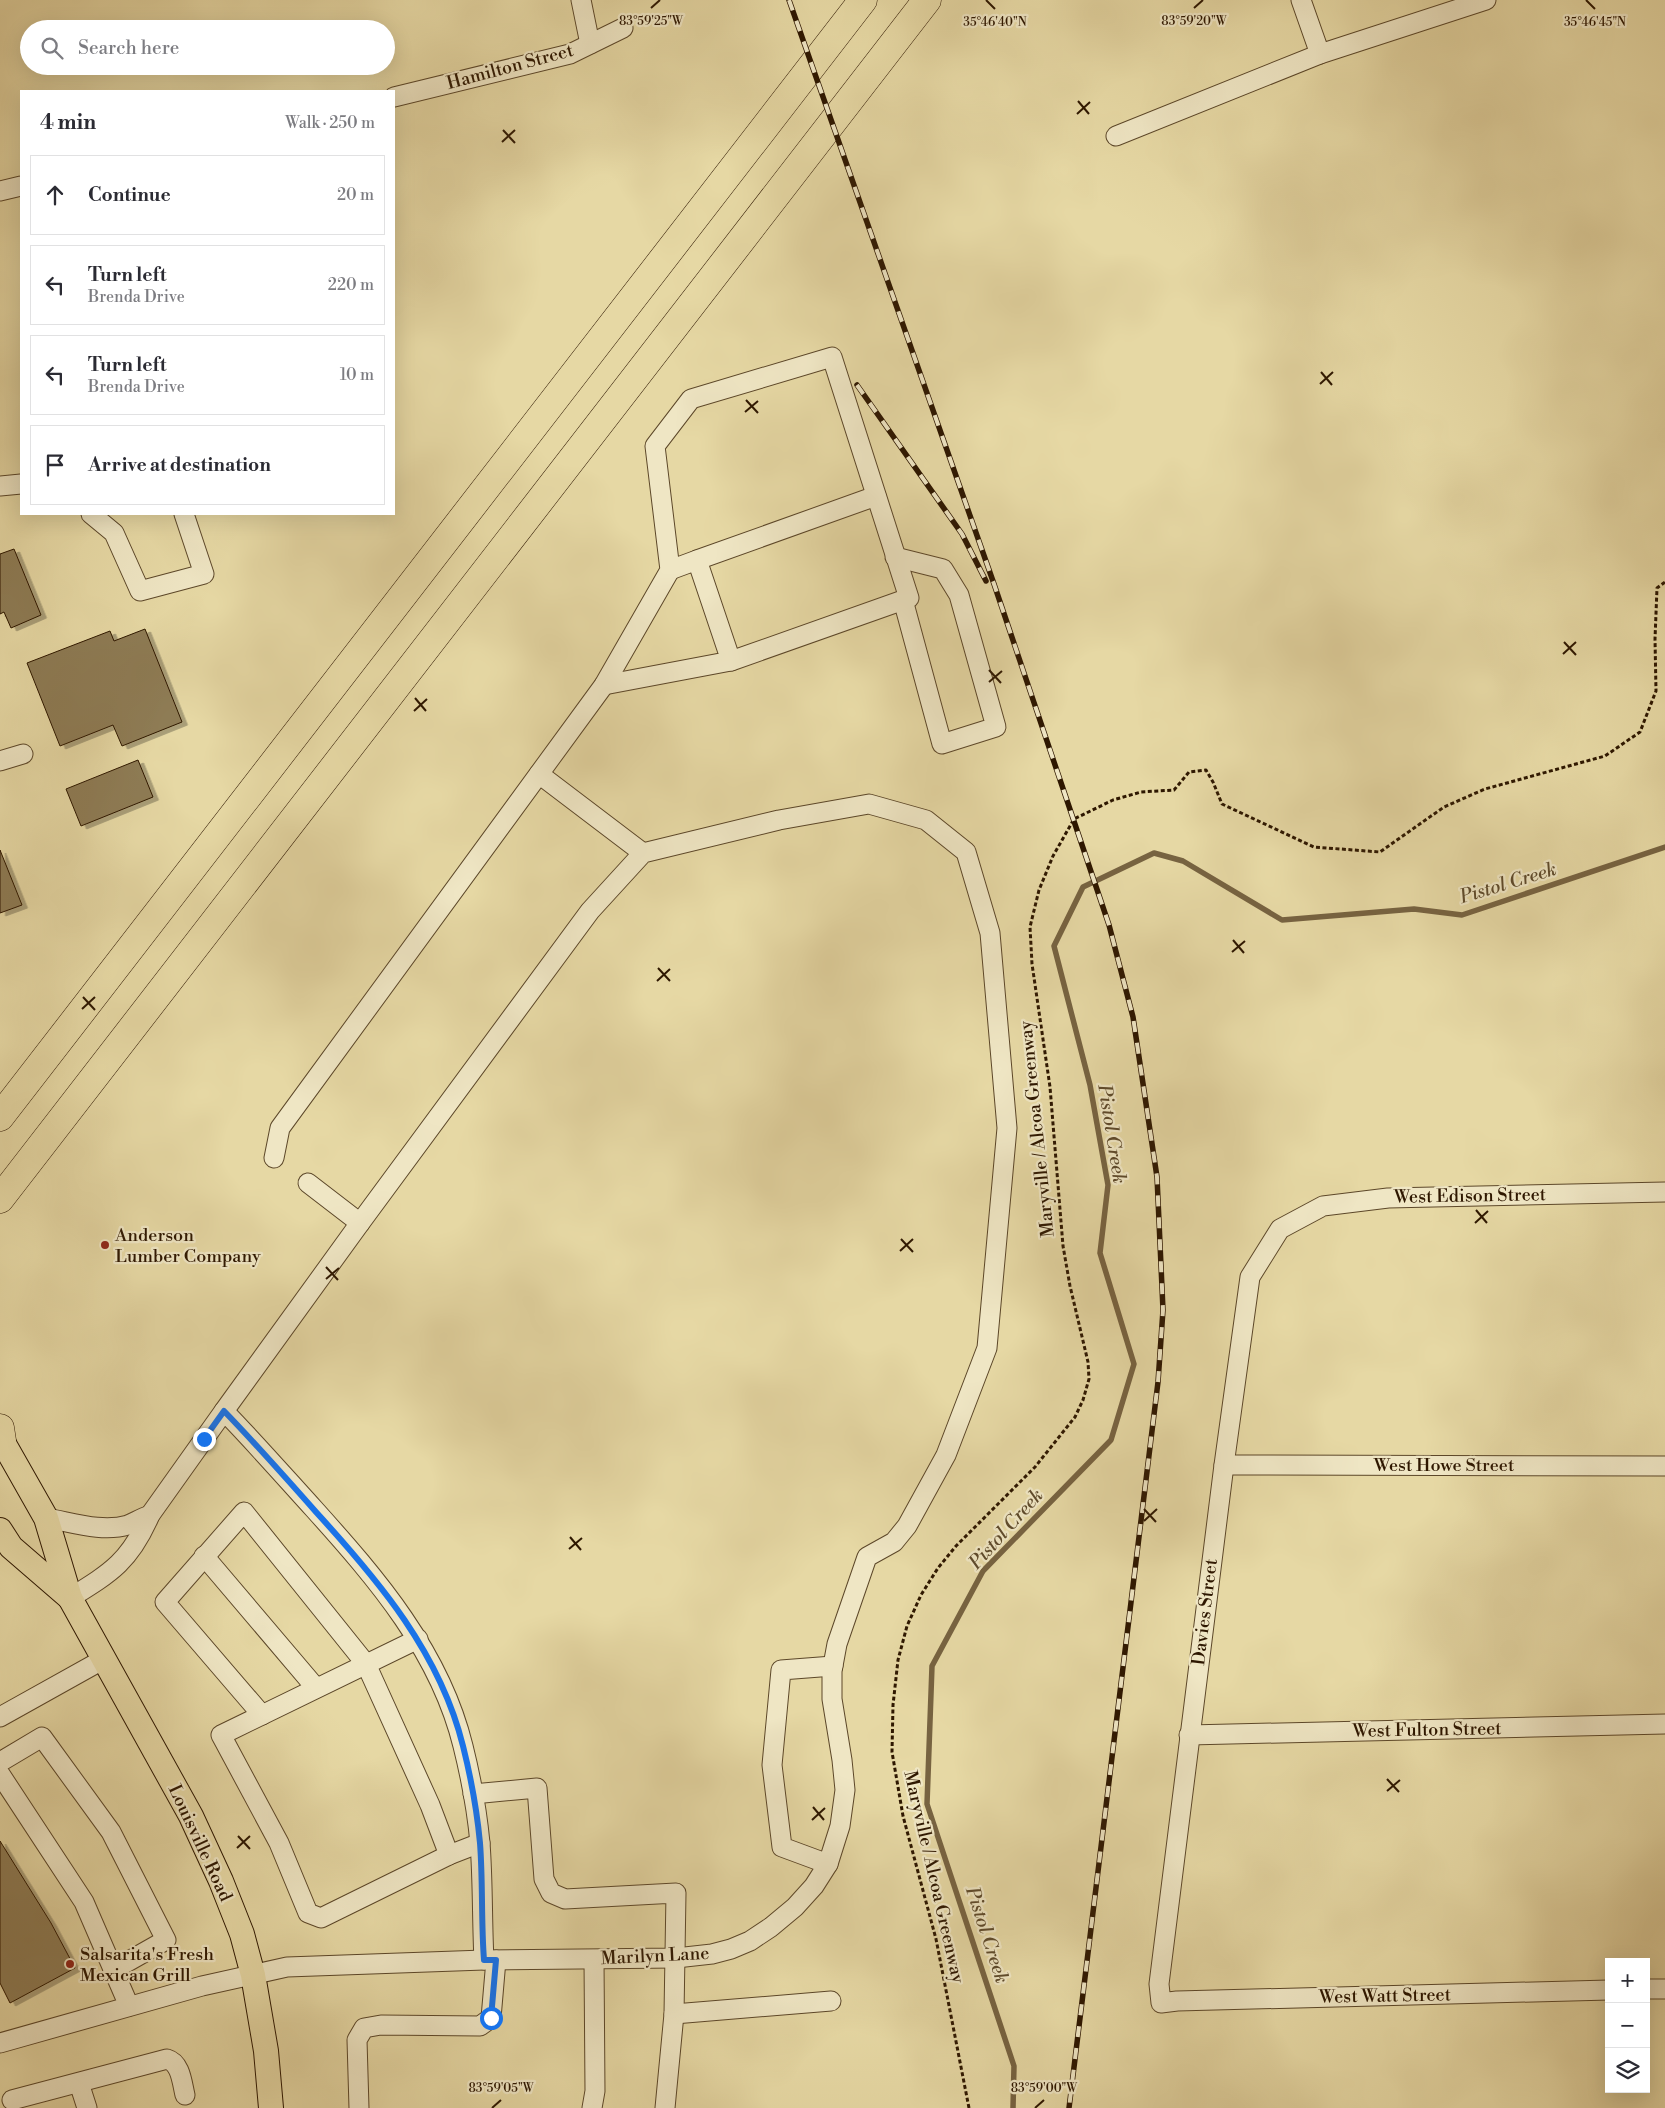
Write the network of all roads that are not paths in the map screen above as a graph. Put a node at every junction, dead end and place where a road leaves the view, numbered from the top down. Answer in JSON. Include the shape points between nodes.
{"nodes":[{"id":1,"x":581,"y":0,"type":"edge"},
{"id":2,"x":863,"y":0,"type":"edge"},
{"id":3,"x":927,"y":0,"type":"edge"},
{"id":4,"x":1301,"y":0,"type":"edge"},
{"id":5,"x":1486,"y":0,"type":"edge"},
{"id":6,"x":623,"y":28,"type":"dead end"},
{"id":7,"x":590,"y":44,"type":"junction"},
{"id":8,"x":1320,"y":54,"type":"junction"},
{"id":9,"x":395,"y":97,"type":"edge"},
{"id":10,"x":1116,"y":136,"type":"dead end"},
{"id":11,"x":20,"y":186,"type":"edge"},
{"id":12,"x":0,"y":191,"type":"edge"},
{"id":13,"x":20,"y":484,"type":"edge"},
{"id":14,"x":0,"y":486,"type":"edge"},
{"id":15,"x":876,"y":496,"type":"junction"},
{"id":16,"x":93,"y":515,"type":"edge"},
{"id":17,"x":184,"y":515,"type":"edge"},
{"id":18,"x":895,"y":557,"type":"junction"},
{"id":19,"x":697,"y":560,"type":"junction"},
{"id":20,"x":670,"y":570,"type":"junction"},
{"id":21,"x":903,"y":600,"type":"junction"},
{"id":22,"x":732,"y":661,"type":"junction"},
{"id":23,"x":604,"y":685,"type":"junction"},
{"id":24,"x":23,"y":754,"type":"dead end"},
{"id":25,"x":0,"y":760,"type":"edge"},
{"id":26,"x":539,"y":774,"type":"junction"},
{"id":27,"x":643,"y":853,"type":"junction"},
{"id":28,"x":28,"y":1080,"type":"junction"},
{"id":29,"x":0,"y":1096,"type":"edge"},
{"id":30,"x":0,"y":1117,"type":"edge"},
{"id":31,"x":274,"y":1158,"type":"dead end"},
{"id":32,"x":308,"y":1184,"type":"dead end"},
{"id":33,"x":1665,"y":1192,"type":"edge"},
{"id":34,"x":2,"y":1202,"type":"edge"},
{"id":35,"x":360,"y":1223,"type":"junction"},
{"id":36,"x":1280,"y":1229,"type":"joint"},
{"id":37,"x":224,"y":1411,"type":"junction"},
{"id":38,"x":1,"y":1435,"type":"edge"},
{"id":39,"x":1224,"y":1464,"type":"junction"},
{"id":40,"x":1665,"y":1466,"type":"edge"},
{"id":41,"x":150,"y":1515,"type":"junction"},
{"id":42,"x":46,"y":1518,"type":"junction"},
{"id":43,"x":0,"y":1530,"type":"edge"},
{"id":44,"x":204,"y":1556,"type":"junction"},
{"id":45,"x":70,"y":1598,"type":"junction"},
{"id":46,"x":418,"y":1638,"type":"junction"},
{"id":47,"x":104,"y":1659,"type":"junction"},
{"id":48,"x":366,"y":1664,"type":"junction"},
{"id":49,"x":833,"y":1666,"type":"junction"},
{"id":50,"x":316,"y":1688,"type":"junction"},
{"id":51,"x":262,"y":1715,"type":"junction"},
{"id":52,"x":0,"y":1717,"type":"edge"},
{"id":53,"x":1665,"y":1724,"type":"edge"},
{"id":54,"x":1189,"y":1735,"type":"junction"},
{"id":55,"x":0,"y":1762,"type":"edge"},
{"id":56,"x":0,"y":1774,"type":"edge"},
{"id":57,"x":473,"y":1794,"type":"junction"},
{"id":58,"x":480,"y":1843,"type":"junction"},
{"id":59,"x":449,"y":1854,"type":"junction"},
{"id":60,"x":828,"y":1864,"type":"junction"},
{"id":61,"x":676,"y":1958,"type":"junction"},
{"id":62,"x":490,"y":1960,"type":"junction"},
{"id":63,"x":594,"y":1960,"type":"junction"},
{"id":64,"x":113,"y":1970,"type":"junction"},
{"id":65,"x":253,"y":1975,"type":"junction"},
{"id":66,"x":1650,"y":1989,"type":"edge"},
{"id":67,"x":1665,"y":1989,"type":"edge"},
{"id":68,"x":1605,"y":1990,"type":"edge"},
{"id":69,"x":831,"y":2001,"type":"dead end"},
{"id":70,"x":1161,"y":2003,"type":"joint"},
{"id":71,"x":129,"y":2006,"type":"junction"},
{"id":72,"x":674,"y":2014,"type":"junction"},
{"id":73,"x":0,"y":2043,"type":"edge"},
{"id":74,"x":79,"y":2083,"type":"junction"},
{"id":75,"x":186,"y":2096,"type":"dead end"},
{"id":76,"x":12,"y":2100,"type":"dead end"},
{"id":77,"x":87,"y":2108,"type":"edge"},
{"id":78,"x":272,"y":2108,"type":"edge"},
{"id":79,"x":359,"y":2108,"type":"edge"},
{"id":80,"x":592,"y":2108,"type":"edge"},
{"id":81,"x":665,"y":2108,"type":"edge"}],
"edges":[{"from":1,"to":7,"type":"street"},
{"from":2,"to":28,"type":"highway"},
{"from":3,"to":34,"type":"highway"},
{"from":4,"to":8,"type":"street"},
{"from":5,"to":8,"type":"street"},
{"from":6,"to":7,"type":"street","name":"Hamilton Street"},
{"from":7,"to":9,"type":"street","name":"Hamilton Street","via":[[570,54]]},
{"from":8,"to":10,"type":"street"},
{"from":11,"to":12,"type":"street"},
{"from":13,"to":14,"type":"street"},
{"from":15,"to":18,"type":"street"},
{"from":15,"to":19,"type":"street"},
{"from":15,"to":20,"type":"street","via":[[832,357],[691,399],[655,446]]},
{"from":16,"to":17,"type":"street","via":[[114,534],[140,591],[204,574]]},
{"from":18,"to":21,"type":"street","via":[[909,598]]},
{"from":18,"to":21,"type":"street","via":[[942,569],[959,595],[996,727],[942,744]]},
{"from":19,"to":20,"type":"street"},
{"from":19,"to":22,"type":"street"},
{"from":20,"to":23,"type":"street"},
{"from":21,"to":22,"type":"street"},
{"from":22,"to":23,"type":"street"},
{"from":23,"to":26,"type":"street"},
{"from":24,"to":25,"type":"street"},
{"from":26,"to":27,"type":"street"},
{"from":26,"to":31,"type":"street","via":[[280,1128]]},
{"from":27,"to":35,"type":"street","via":[[590,911]]},
{"from":27,"to":49,"type":"street","name":"Marilyn Lane","via":[[779,820],[869,804],[926,820],[966,852],[990,933],[1007,1128],[987,1348],[946,1455],[907,1526],[894,1542],[867,1557],[837,1644]]},
{"from":28,"to":29,"type":"highway"},
{"from":28,"to":30,"type":"highway"},
{"from":32,"to":35,"type":"street"},
{"from":33,"to":36,"type":"street","name":"West Edison Street","via":[[1388,1198],[1323,1206]]},
{"from":35,"to":37,"type":"street"},
{"from":36,"to":39,"type":"street","name":"Davies Street","via":[[1250,1277]]},
{"from":37,"to":41,"type":"street"},
{"from":37,"to":46,"type":"street","via":[[387,1593]]},
{"from":38,"to":42,"type":"main road","name":"Louisville Road"},
{"from":39,"to":40,"type":"street","name":"West Howe Street"},
{"from":39,"to":54,"type":"street","name":"Davies Street"},
{"from":41,"to":42,"type":"street","via":[[112,1528]]},
{"from":41,"to":45,"type":"street","via":[[124,1560]]},
{"from":42,"to":45,"type":"main road","name":"Louisville Road"},
{"from":43,"to":45,"type":"main road","name":"Louisville Road","via":[[11,1547]]},
{"from":44,"to":48,"type":"street","via":[[244,1512]]},
{"from":44,"to":50,"type":"street"},
{"from":44,"to":51,"type":"street","via":[[166,1602]]},
{"from":45,"to":47,"type":"main road","name":"Louisville Road"},
{"from":46,"to":48,"type":"street"},
{"from":46,"to":57,"type":"street","via":[[450,1705],[463,1745]]},
{"from":47,"to":52,"type":"street"},
{"from":47,"to":65,"type":"main road","name":"Louisville Road","via":[[191,1816],[238,1925]]},
{"from":48,"to":50,"type":"street"},
{"from":48,"to":59,"type":"street"},
{"from":49,"to":60,"type":"street","name":"Marilyn Lane","via":[[832,1699],[845,1790],[840,1826]]},
{"from":49,"to":60,"type":"street","via":[[780,1670],[772,1765],[782,1847]]},
{"from":50,"to":51,"type":"street"},
{"from":51,"to":59,"type":"street","via":[[221,1735],[278,1843],[308,1913],[321,1918],[338,1911]]},
{"from":53,"to":54,"type":"street","name":"West Fulton Street"},
{"from":54,"to":70,"type":"street","name":"Davies Street","via":[[1158,1984]]},
{"from":55,"to":64,"type":"street","via":[[42,1737],[111,1832],[166,1940]]},
{"from":56,"to":64,"type":"street","via":[[84,1902]]},
{"from":57,"to":58,"type":"street"},
{"from":57,"to":61,"type":"street","via":[[537,1788],[544,1879],[551,1893],[565,1899],[676,1893]]},
{"from":58,"to":59,"type":"street"},
{"from":58,"to":62,"type":"street"},
{"from":60,"to":61,"type":"street","name":"Marilyn Lane","via":[[795,1907],[750,1941],[712,1954]]},
{"from":61,"to":63,"type":"street","name":"Marilyn Lane"},
{"from":61,"to":72,"type":"street"},
{"from":62,"to":63,"type":"street","name":"Marilyn Lane"},
{"from":62,"to":65,"type":"street","name":"Marilyn Lane","via":[[287,1967]]},
{"from":62,"to":79,"type":"street","via":[[491,2018],[480,2026],[381,2025],[364,2028],[357,2040]]},
{"from":63,"to":80,"type":"street","via":[[595,2090]]},
{"from":64,"to":71,"type":"street"},
{"from":65,"to":71,"type":"street","name":"Marilyn Lane"},
{"from":65,"to":78,"type":"main road","name":"Louisville Road"},
{"from":66,"to":67,"type":"street"},
{"from":68,"to":70,"type":"street","name":"West Watt Street"},
{"from":69,"to":72,"type":"street"},
{"from":71,"to":73,"type":"street","name":"Marilyn Lane"},
{"from":72,"to":81,"type":"street"},
{"from":74,"to":75,"type":"street","via":[[167,2059],[178,2068]]},
{"from":74,"to":76,"type":"street"},
{"from":74,"to":77,"type":"street"}]}
